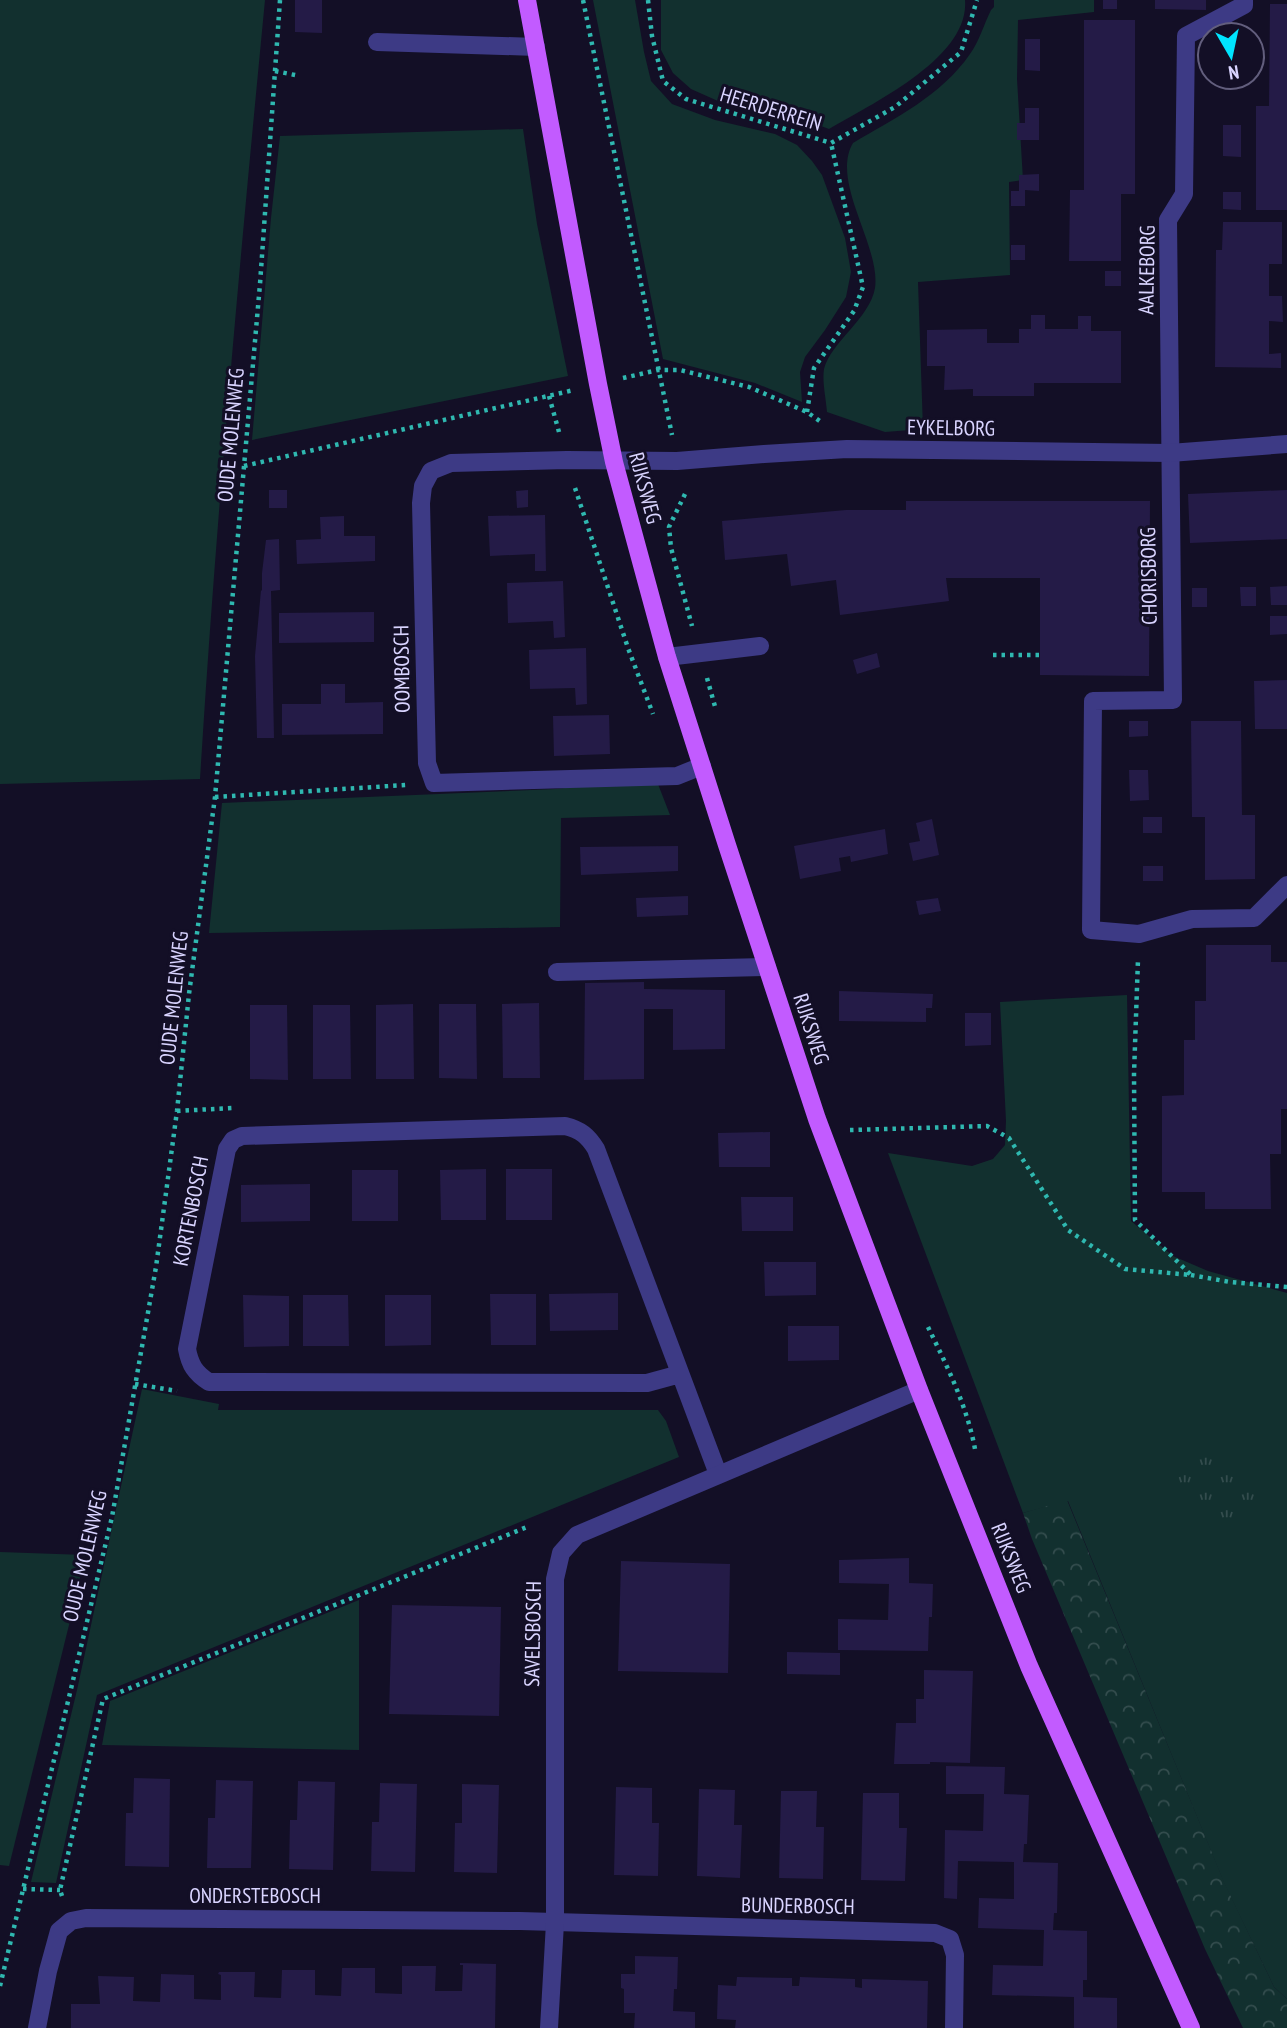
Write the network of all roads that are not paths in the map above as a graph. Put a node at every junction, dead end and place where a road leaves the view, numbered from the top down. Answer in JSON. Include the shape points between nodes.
{"nodes":[{"id":1,"x":527,"y":0,"type":"edge"},
{"id":2,"x":1244,"y":0,"type":"edge"},
{"id":3,"x":377,"y":42,"type":"dead end"},
{"id":4,"x":536,"y":47,"type":"junction"},
{"id":5,"x":1287,"y":444,"type":"edge"},
{"id":6,"x":1170,"y":453,"type":"junction"},
{"id":7,"x":614,"y":461,"type":"junction"},
{"id":8,"x":760,"y":646,"type":"dead end"},
{"id":9,"x":667,"y":657,"type":"junction"},
{"id":10,"x":702,"y":766,"type":"junction"},
{"id":11,"x":1287,"y":885,"type":"edge"},
{"id":12,"x":767,"y":967,"type":"junction"},
{"id":13,"x":557,"y":972,"type":"dead end"},
{"id":14,"x":681,"y":1374,"type":"junction"},
{"id":15,"x":919,"y":1390,"type":"junction"},
{"id":16,"x":718,"y":1474,"type":"junction"},
{"id":17,"x":555,"y":1923,"type":"junction"},
{"id":18,"x":37,"y":2028,"type":"edge"},
{"id":19,"x":549,"y":2028,"type":"edge"},
{"id":20,"x":954,"y":2028,"type":"edge"},
{"id":21,"x":1191,"y":2028,"type":"edge"}],
"edges":[{"from":1,"to":4,"type":"main road","name":"RIJKSWEG"},
{"from":2,"to":6,"type":"street","name":"AALKEBORG","via":[[1244,5],[1186,36],[1184,194],[1168,220]]},
{"from":3,"to":4,"type":"street"},
{"from":4,"to":7,"type":"main road","name":"RIJKSWEG"},
{"from":5,"to":6,"type":"street","name":"EYKELBORG"},
{"from":6,"to":7,"type":"street","name":"EYKELBORG","via":[[847,449]]},
{"from":6,"to":11,"type":"street","name":"CHORISBORG","via":[[1173,700],[1093,701],[1091,930],[1139,934],[1192,919],[1254,918]]},
{"from":7,"to":9,"type":"main road","name":"RIJKSWEG"},
{"from":7,"to":10,"type":"street","name":"OOMBOSCH","via":[[450,463],[431,471],[423,486],[421,517],[427,763],[434,783],[677,776]]},
{"from":8,"to":9,"type":"street"},
{"from":9,"to":10,"type":"main road","name":"RIJKSWEG"},
{"from":10,"to":12,"type":"main road","name":"RIJKSWEG"},
{"from":12,"to":13,"type":"street"},
{"from":12,"to":15,"type":"main road","name":"RIJKSWEG","via":[[817,1119]]},
{"from":14,"to":14,"type":"street","name":"KORTENBOSCH","via":[[596,1149],[578,1129],[242,1136],[227,1149],[187,1349],[197,1374],[209,1382],[647,1383]]},
{"from":14,"to":16,"type":"street","name":"KORTENBOSCH"},
{"from":15,"to":16,"type":"street","name":"SAVELSBOSCH"},
{"from":15,"to":21,"type":"main road","name":"RIJKSWEG","via":[[1030,1666]]},
{"from":16,"to":17,"type":"street","name":"SAVELSBOSCH","via":[[577,1535],[561,1553],[555,1579]]},
{"from":17,"to":18,"type":"street","name":"ONDERSTEBOSCH","via":[[86,1918],[65,1926],[48,1970]]},
{"from":17,"to":19,"type":"street","name":"SAVELSBOSCH"},
{"from":17,"to":20,"type":"street","name":"BUNDERBOSCH","via":[[935,1933],[950,1940],[955,1955]]}]}
